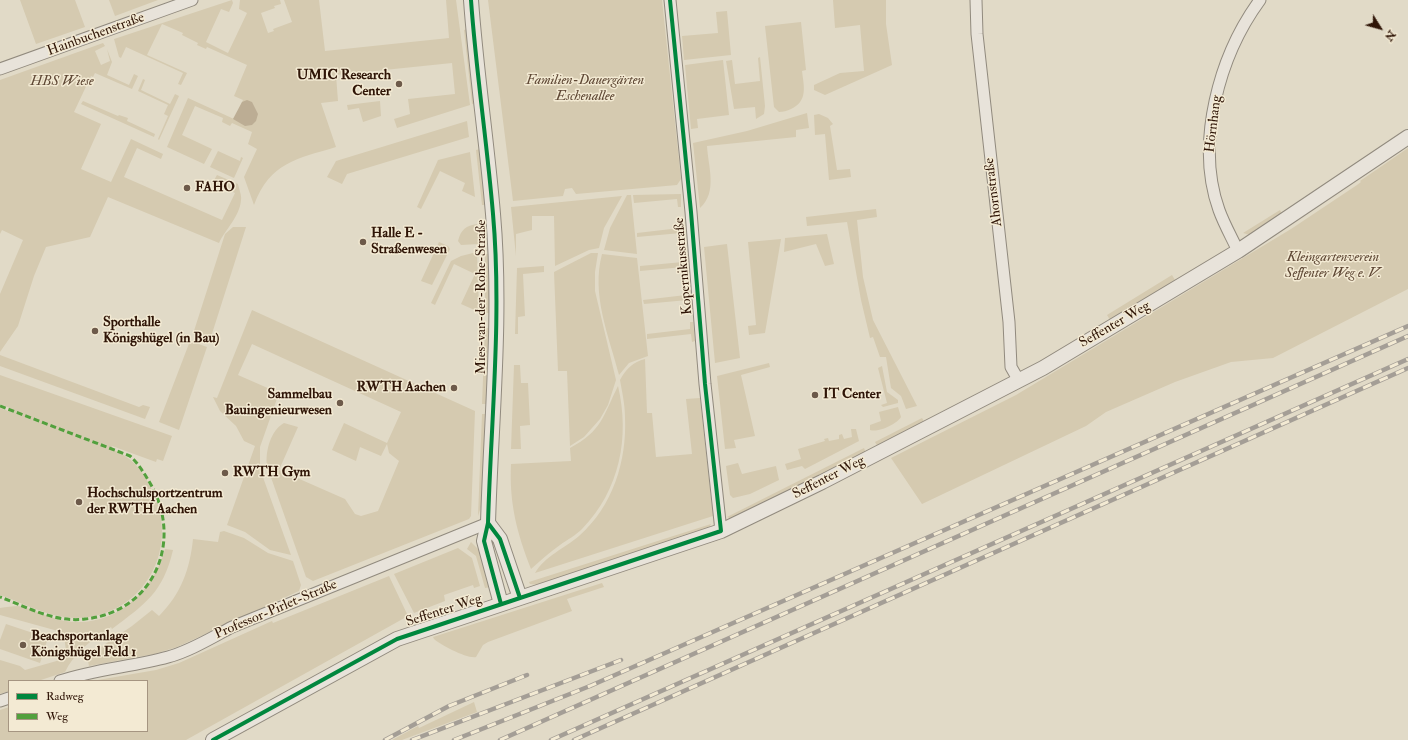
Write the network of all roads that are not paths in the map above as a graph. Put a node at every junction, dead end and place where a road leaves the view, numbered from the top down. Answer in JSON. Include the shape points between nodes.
{"nodes":[{"id":1,"x":192,"y":0,"type":"edge"},
{"id":2,"x":471,"y":0,"type":"edge"},
{"id":3,"x":670,"y":0,"type":"edge"},
{"id":4,"x":976,"y":0,"type":"edge"},
{"id":5,"x":1260,"y":0,"type":"edge"},
{"id":6,"x":0,"y":69,"type":"edge"},
{"id":7,"x":1408,"y":137,"type":"edge"},
{"id":8,"x":1238,"y":251,"type":"junction"},
{"id":9,"x":1019,"y":381,"type":"junction"},
{"id":10,"x":488,"y":522,"type":"junction"},
{"id":11,"x":721,"y":531,"type":"junction"},
{"id":12,"x":520,"y":598,"type":"junction"},
{"id":13,"x":501,"y":604,"type":"junction"},
{"id":14,"x":64,"y":680,"type":"edge"},
{"id":15,"x":213,"y":740,"type":"edge"}],
"edges":[{"from":1,"to":6,"type":"street","name":"Hainbuchenstraße"},
{"from":2,"to":10,"type":"street","name":"Mies-van-der-Rohe-Straße","via":[[493,214],[495,264]]},
{"from":3,"to":11,"type":"street","name":"Kopernikusstraße"},
{"from":4,"to":9,"type":"street","name":"Ahornstraße","via":[[977,34],[1007,307],[1011,367]]},
{"from":5,"to":8,"type":"street","name":"Hörnhang","via":[[1242,28],[1230,56],[1212,116],[1209,155],[1213,186],[1219,210]]},
{"from":7,"to":8,"type":"street","name":"Seffenter Weg"},
{"from":8,"to":9,"type":"street","name":"Seffenter Weg"},
{"from":9,"to":11,"type":"street","name":"Seffenter Weg"},
{"from":10,"to":12,"type":"street","via":[[500,539]]},
{"from":10,"to":13,"type":"street","name":"Mies-van-der-Rohe-Straße","via":[[484,541]]},
{"from":10,"to":14,"type":"street","name":"Professor-Pirlet-Straße","via":[[232,627],[169,657]]},
{"from":11,"to":12,"type":"street","name":"Seffenter Weg"},
{"from":12,"to":13,"type":"street","name":"Seffenter Weg"},
{"from":13,"to":15,"type":"street","name":"Seffenter Weg","via":[[397,639]]}]}
